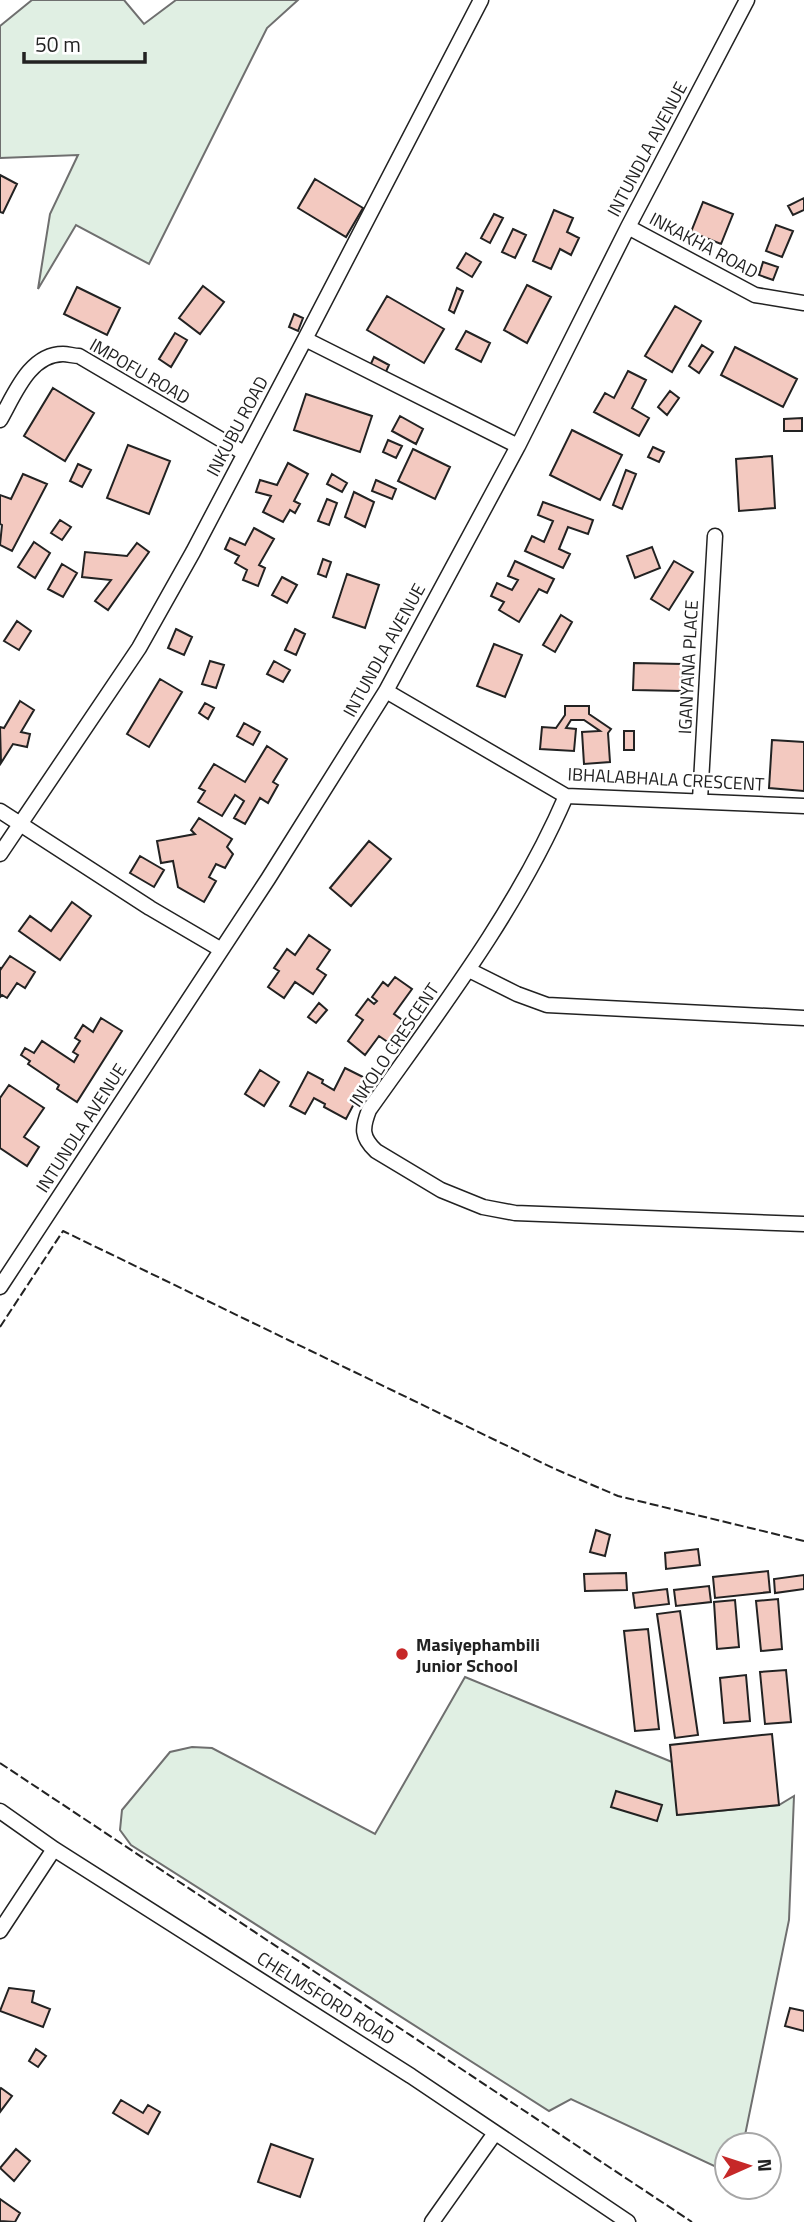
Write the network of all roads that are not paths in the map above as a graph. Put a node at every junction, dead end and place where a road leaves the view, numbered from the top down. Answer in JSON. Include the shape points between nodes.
{"nodes":[{"id":1,"x":481,"y":0,"type":"edge"},
{"id":2,"x":743,"y":1,"type":"edge"},
{"id":3,"x":628,"y":227,"type":"junction"},
{"id":4,"x":804,"y":303,"type":"edge"},
{"id":5,"x":305,"y":340,"type":"junction"},
{"id":6,"x":0,"y":420,"type":"edge"},
{"id":7,"x":518,"y":446,"type":"junction"},
{"id":8,"x":244,"y":453,"type":"junction"},
{"id":9,"x":715,"y":536,"type":"dead end"},
{"id":10,"x":386,"y":691,"type":"junction"},
{"id":11,"x":566,"y":796,"type":"junction"},
{"id":12,"x":700,"y":800,"type":"junction"},
{"id":13,"x":804,"y":806,"type":"edge"},
{"id":14,"x":0,"y":811,"type":"edge"},
{"id":15,"x":19,"y":825,"type":"junction"},
{"id":16,"x":0,"y":854,"type":"edge"},
{"id":17,"x":220,"y":949,"type":"junction"},
{"id":18,"x":469,"y":970,"type":"junction"},
{"id":19,"x":804,"y":1018,"type":"edge"},
{"id":20,"x":804,"y":1224,"type":"edge"},
{"id":21,"x":0,"y":1287,"type":"edge"},
{"id":22,"x":0,"y":1811,"type":"edge"},
{"id":23,"x":54,"y":1849,"type":"junction"},
{"id":24,"x":0,"y":1931,"type":"edge"},
{"id":25,"x":495,"y":2133,"type":"junction"},
{"id":26,"x":432,"y":2222,"type":"edge"},
{"id":27,"x":628,"y":2222,"type":"edge"}],
"edges":[{"from":1,"to":5,"type":"street","name":"INKUBU ROAD"},
{"from":2,"to":3,"type":"street","name":"INTUNDLA AVENUE"},
{"from":3,"to":4,"type":"street","name":"INKAKHA ROAD","via":[[755,295]]},
{"from":3,"to":7,"type":"street","name":"INTUNDLA AVENUE"},
{"from":5,"to":7,"type":"street"},
{"from":5,"to":8,"type":"street","name":"INKUBU ROAD"},
{"from":6,"to":8,"type":"street","name":"IMPOFU ROAD","via":[[38,362],[62,354],[79,356]]},
{"from":7,"to":10,"type":"street","name":"INTUNDLA AVENUE"},
{"from":8,"to":15,"type":"street","name":"INKUBU ROAD","via":[[139,648]]},
{"from":9,"to":12,"type":"street","name":"IGANYANA PLACE"},
{"from":10,"to":11,"type":"street","name":"IBHALABHALA CRESCENT"},
{"from":10,"to":17,"type":"street","name":"INTUNDLA AVENUE"},
{"from":11,"to":12,"type":"street","name":"IBHALABHALA CRESCENT"},
{"from":11,"to":18,"type":"street","name":"INKOLO CRESCENT","via":[[546,842]]},
{"from":12,"to":13,"type":"street","name":"IBHALABHALA CRESCENT"},
{"from":14,"to":15,"type":"street"},
{"from":15,"to":16,"type":"street","name":"INKUBU ROAD"},
{"from":15,"to":17,"type":"street"},
{"from":17,"to":21,"type":"street","name":"INTUNDLA AVENUE"},
{"from":18,"to":19,"type":"street","via":[[547,1005]]},
{"from":18,"to":20,"type":"street","name":"INKOLO CRESCENT","via":[[369,1110],[364,1132],[376,1150],[483,1208]]},
{"from":22,"to":23,"type":"street","name":"CHELMSFORD ROAD"},
{"from":23,"to":24,"type":"street"},
{"from":23,"to":25,"type":"street","name":"CHELMSFORD ROAD"},
{"from":25,"to":26,"type":"street"},
{"from":25,"to":27,"type":"street","name":"CHELMSFORD ROAD"}]}
